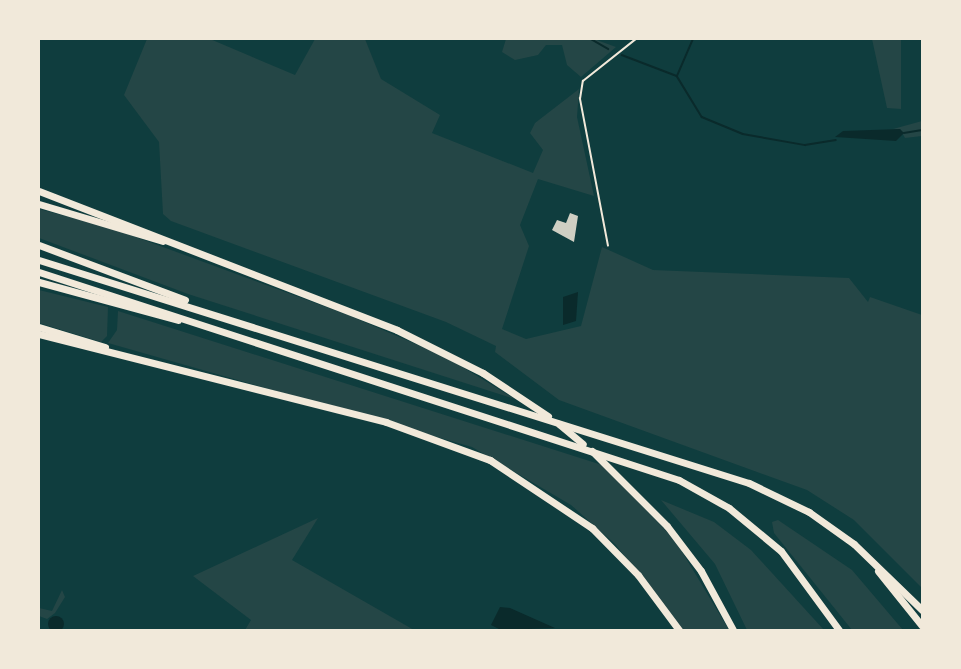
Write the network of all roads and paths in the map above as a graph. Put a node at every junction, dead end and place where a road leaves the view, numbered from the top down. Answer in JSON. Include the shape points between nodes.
{"nodes":[{"id":1,"x":636,"y":39,"type":"edge"},
{"id":2,"x":39,"y":191,"type":"edge"},
{"id":3,"x":39,"y":204,"type":"edge"},
{"id":4,"x":39,"y":245,"type":"edge"},
{"id":5,"x":608,"y":246,"type":"dead end"},
{"id":6,"x":200,"y":252,"type":"junction"},
{"id":7,"x":39,"y":260,"type":"edge"},
{"id":8,"x":39,"y":272,"type":"edge"},
{"id":9,"x":39,"y":282,"type":"edge"},
{"id":10,"x":240,"y":320,"type":"junction"},
{"id":11,"x":39,"y":327,"type":"edge"},
{"id":12,"x":39,"y":334,"type":"edge"},
{"id":13,"x":232,"y":335,"type":"junction"},
{"id":14,"x":232,"y":383,"type":"junction"},
{"id":15,"x":854,"y":544,"type":"junction"},
{"id":16,"x":922,"y":610,"type":"edge"},
{"id":17,"x":922,"y":627,"type":"edge"},
{"id":18,"x":679,"y":630,"type":"edge"},
{"id":19,"x":733,"y":630,"type":"edge"},
{"id":20,"x":839,"y":630,"type":"edge"}],
"edges":[{"from":1,"to":5,"type":"lane","via":[[583,81],[580,99]]},
{"from":2,"to":6,"type":"highway"},
{"from":3,"to":6,"type":"highway"},
{"from":4,"to":10,"type":"highway"},
{"from":6,"to":19,"type":"highway","via":[[398,330],[529,402],[612,468],[690,557]]},
{"from":7,"to":10,"type":"highway"},
{"from":8,"to":13,"type":"highway"},
{"from":9,"to":13,"type":"highway"},
{"from":10,"to":15,"type":"highway","via":[[749,483],[809,513]]},
{"from":11,"to":14,"type":"highway"},
{"from":12,"to":14,"type":"highway"},
{"from":13,"to":20,"type":"highway","via":[[630,461],[692,486],[742,517],[781,551]]},
{"from":14,"to":18,"type":"highway","via":[[386,422],[490,460],[592,528],[638,575]]},
{"from":15,"to":16,"type":"highway"},
{"from":15,"to":17,"type":"highway"}]}
